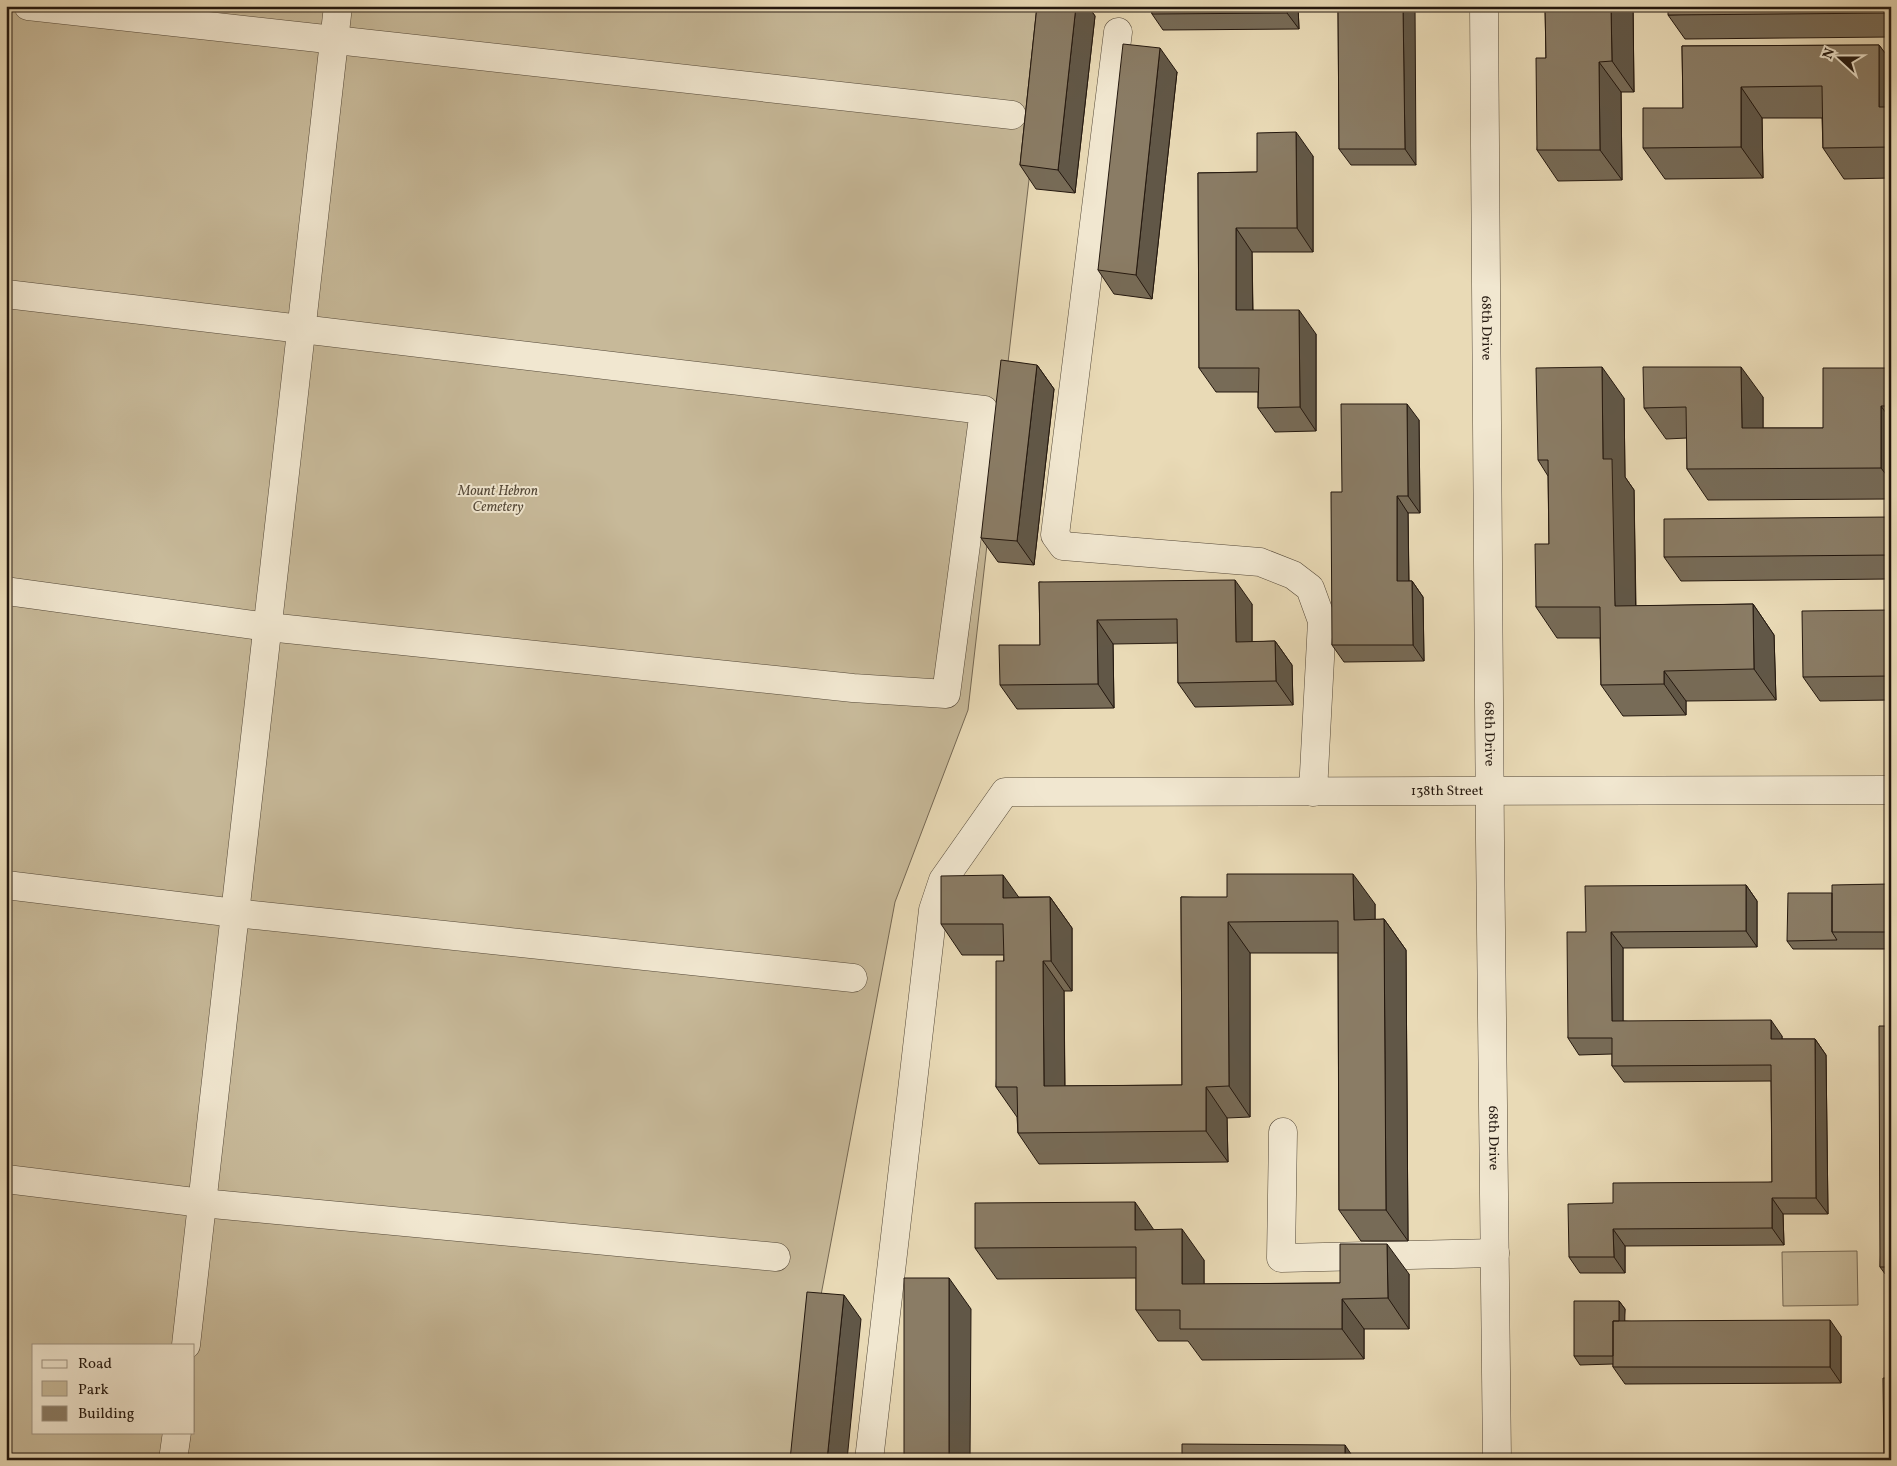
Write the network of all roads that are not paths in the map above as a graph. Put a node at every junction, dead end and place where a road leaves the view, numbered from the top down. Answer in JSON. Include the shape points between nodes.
{"nodes":[{"id":1,"x":28,"y":6,"type":"edge"},
{"id":2,"x":338,"y":6,"type":"edge"},
{"id":3,"x":1484,"y":6,"type":"edge"},
{"id":4,"x":1118,"y":32,"type":"dead end"},
{"id":5,"x":334,"y":41,"type":"junction"},
{"id":6,"x":1012,"y":116,"type":"dead end"},
{"id":7,"x":6,"y":294,"type":"edge"},
{"id":8,"x":301,"y":329,"type":"junction"},
{"id":9,"x":6,"y":591,"type":"edge"},
{"id":10,"x":268,"y":627,"type":"junction"},
{"id":11,"x":1891,"y":790,"type":"edge"},
{"id":12,"x":1313,"y":792,"type":"junction"},
{"id":13,"x":1490,"y":792,"type":"junction"},
{"id":14,"x":6,"y":885,"type":"edge"},
{"id":15,"x":235,"y":913,"type":"junction"},
{"id":16,"x":853,"y":978,"type":"dead end"},
{"id":17,"x":1283,"y":1132,"type":"dead end"},
{"id":18,"x":6,"y":1180,"type":"edge"},
{"id":19,"x":202,"y":1204,"type":"junction"},
{"id":20,"x":1495,"y":1253,"type":"junction"},
{"id":21,"x":776,"y":1257,"type":"dead end"},
{"id":22,"x":186,"y":1344,"type":"edge"},
{"id":23,"x":176,"y":1434,"type":"edge"},
{"id":24,"x":173,"y":1460,"type":"edge"},
{"id":25,"x":869,"y":1460,"type":"edge"},
{"id":26,"x":1497,"y":1460,"type":"edge"}],
"edges":[{"from":1,"to":5,"type":"street"},
{"from":2,"to":5,"type":"street"},
{"from":3,"to":13,"type":"street","name":"68th Drive"},
{"from":4,"to":12,"type":"street","via":[[1055,535],[1063,546],[1260,562],[1293,575],[1310,588],[1322,621]]},
{"from":5,"to":6,"type":"street"},
{"from":5,"to":8,"type":"street"},
{"from":7,"to":8,"type":"street"},
{"from":8,"to":10,"type":"street"},
{"from":8,"to":10,"type":"street","via":[[984,410],[946,694],[853,688]]},
{"from":9,"to":10,"type":"street"},
{"from":10,"to":15,"type":"street"},
{"from":11,"to":13,"type":"street","name":"138th Street"},
{"from":12,"to":13,"type":"street","name":"138th Street"},
{"from":12,"to":25,"type":"street","name":"138th Street","via":[[1004,792],[943,880],[933,910]]},
{"from":13,"to":20,"type":"street","name":"68th Drive"},
{"from":14,"to":15,"type":"street"},
{"from":15,"to":16,"type":"street"},
{"from":15,"to":19,"type":"street"},
{"from":17,"to":20,"type":"street","via":[[1281,1258]]},
{"from":18,"to":19,"type":"street"},
{"from":19,"to":21,"type":"street"},
{"from":19,"to":22,"type":"street"},
{"from":20,"to":26,"type":"street","name":"68th Drive"},
{"from":23,"to":24,"type":"street"}]}
